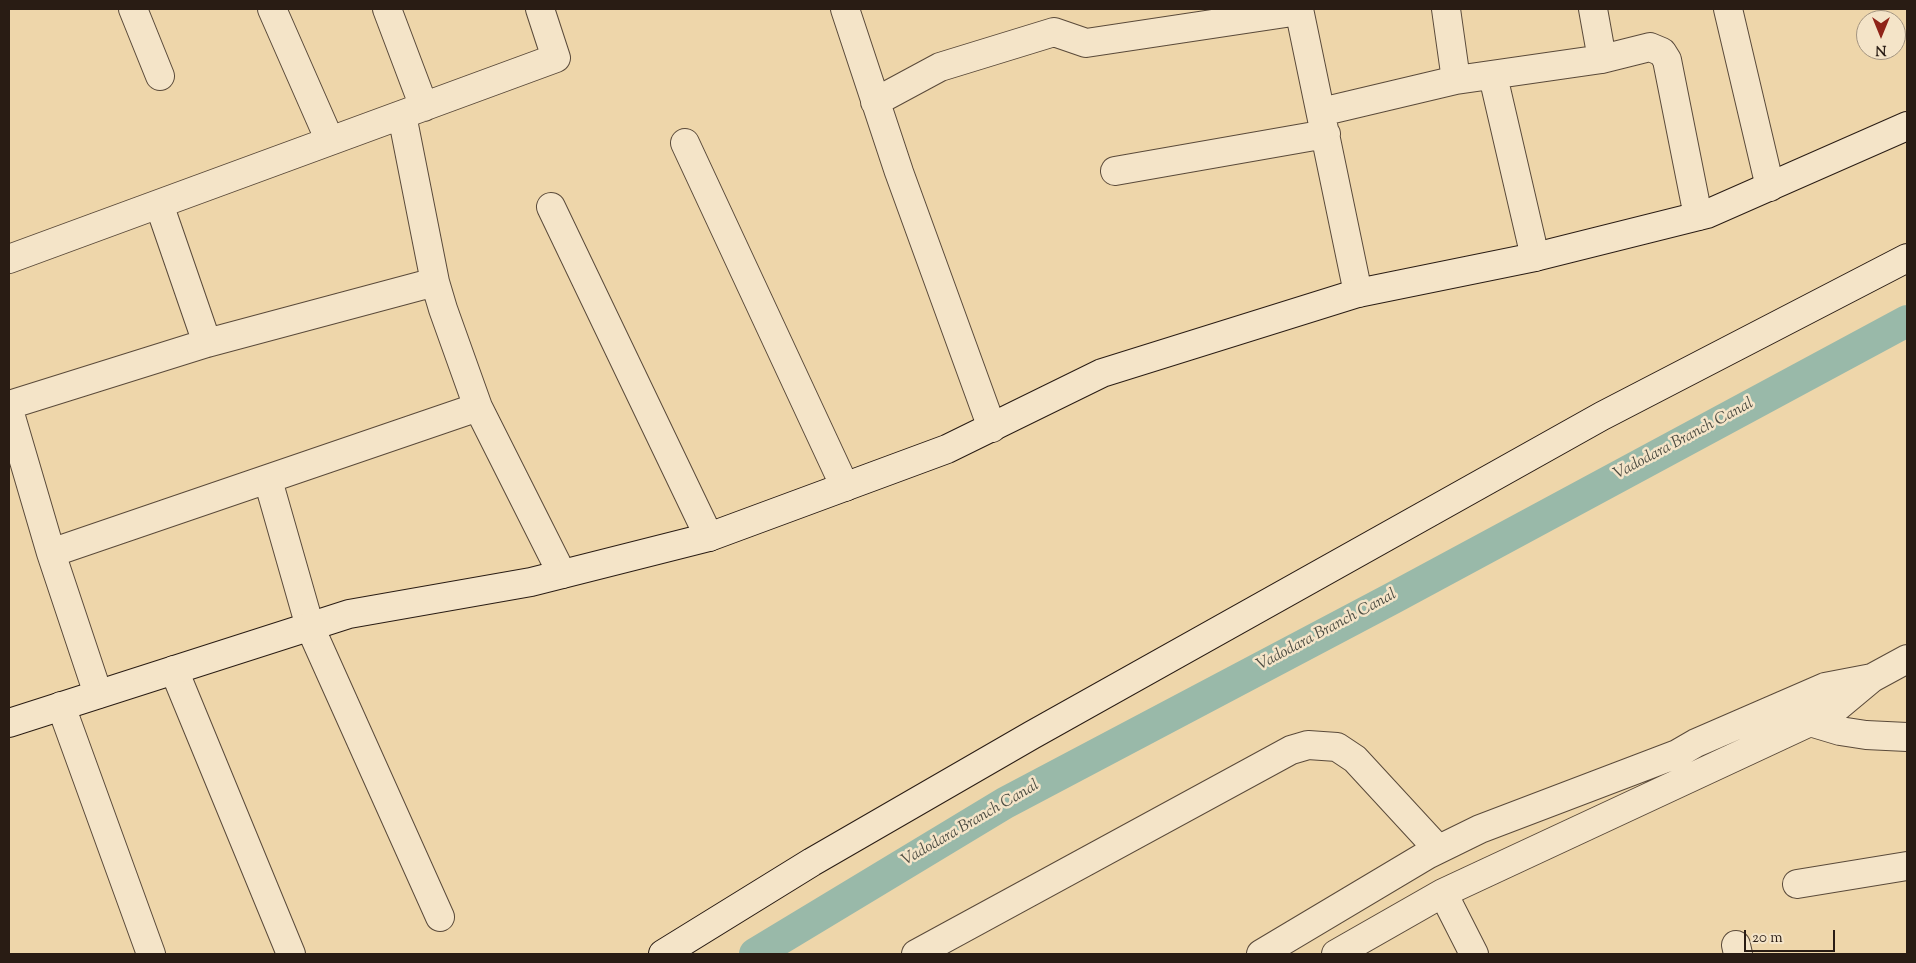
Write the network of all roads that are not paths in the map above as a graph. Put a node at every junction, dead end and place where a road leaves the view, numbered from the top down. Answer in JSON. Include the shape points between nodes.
{"nodes":[{"id":1,"x":133,"y":9,"type":"edge"},
{"id":2,"x":272,"y":9,"type":"edge"},
{"id":3,"x":387,"y":9,"type":"edge"},
{"id":4,"x":540,"y":9,"type":"edge"},
{"id":5,"x":845,"y":9,"type":"edge"},
{"id":6,"x":1446,"y":9,"type":"edge"},
{"id":7,"x":1593,"y":9,"type":"edge"},
{"id":8,"x":1728,"y":9,"type":"edge"},
{"id":9,"x":1299,"y":10,"type":"edge"},
{"id":10,"x":1602,"y":59,"type":"junction"},
{"id":11,"x":160,"y":76,"type":"dead end"},
{"id":12,"x":1492,"y":76,"type":"junction"},
{"id":13,"x":1456,"y":80,"type":"junction"},
{"id":14,"x":876,"y":102,"type":"junction"},
{"id":15,"x":413,"y":111,"type":"junction"},
{"id":16,"x":1323,"y":123,"type":"junction"},
{"id":17,"x":1907,"y":126,"type":"edge"},
{"id":18,"x":330,"y":142,"type":"junction"},
{"id":19,"x":685,"y":144,"type":"dead end"},
{"id":20,"x":1115,"y":171,"type":"dead end"},
{"id":21,"x":1770,"y":186,"type":"junction"},
{"id":22,"x":159,"y":204,"type":"junction"},
{"id":23,"x":551,"y":207,"type":"dead end"},
{"id":24,"x":1698,"y":216,"type":"junction"},
{"id":25,"x":1535,"y":257,"type":"junction"},
{"id":26,"x":1907,"y":258,"type":"edge"},
{"id":27,"x":9,"y":259,"type":"edge"},
{"id":28,"x":435,"y":282,"type":"junction"},
{"id":29,"x":1358,"y":293,"type":"junction"},
{"id":30,"x":207,"y":344,"type":"junction"},
{"id":31,"x":9,"y":405,"type":"edge"},
{"id":32,"x":478,"y":407,"type":"junction"},
{"id":33,"x":9,"y":410,"type":"edge"},
{"id":34,"x":992,"y":428,"type":"junction"},
{"id":35,"x":268,"y":480,"type":"junction"},
{"id":36,"x":845,"y":487,"type":"junction"},
{"id":37,"x":709,"y":537,"type":"junction"},
{"id":38,"x":51,"y":553,"type":"junction"},
{"id":39,"x":562,"y":574,"type":"junction"},
{"id":40,"x":310,"y":626,"type":"junction"},
{"id":41,"x":1907,"y":659,"type":"edge"},
{"id":42,"x":174,"y":670,"type":"junction"},
{"id":43,"x":1872,"y":678,"type":"junction"},
{"id":44,"x":98,"y":694,"type":"junction"},
{"id":45,"x":61,"y":706,"type":"junction"},
{"id":46,"x":1810,"y":722,"type":"junction"},
{"id":47,"x":9,"y":723,"type":"edge"},
{"id":48,"x":1907,"y":737,"type":"edge"},
{"id":49,"x":1438,"y":849,"type":"junction"},
{"id":50,"x":1907,"y":866,"type":"edge"},
{"id":51,"x":1797,"y":884,"type":"dead end"},
{"id":52,"x":1443,"y":893,"type":"junction"},
{"id":53,"x":440,"y":917,"type":"dead end"},
{"id":54,"x":151,"y":954,"type":"edge"},
{"id":55,"x":291,"y":954,"type":"edge"},
{"id":56,"x":663,"y":954,"type":"edge"},
{"id":57,"x":916,"y":954,"type":"edge"},
{"id":58,"x":1261,"y":954,"type":"edge"},
{"id":59,"x":1336,"y":954,"type":"edge"},
{"id":60,"x":1474,"y":954,"type":"edge"}],
"edges":[{"from":1,"to":11,"type":"street"},
{"from":2,"to":18,"type":"street"},
{"from":3,"to":15,"type":"street"},
{"from":4,"to":15,"type":"street","via":[[556,58]]},
{"from":5,"to":14,"type":"street"},
{"from":6,"to":13,"type":"street"},
{"from":7,"to":10,"type":"street"},
{"from":8,"to":21,"type":"street"},
{"from":9,"to":14,"type":"street","via":[[1086,43],[1054,32],[940,66]]},
{"from":9,"to":16,"type":"street"},
{"from":10,"to":12,"type":"street"},
{"from":10,"to":24,"type":"street","via":[[1650,47],[1662,52],[1667,60]]},
{"from":12,"to":13,"type":"street"},
{"from":12,"to":25,"type":"street"},
{"from":13,"to":16,"type":"street"},
{"from":14,"to":34,"type":"street"},
{"from":15,"to":18,"type":"street"},
{"from":15,"to":28,"type":"street"},
{"from":16,"to":20,"type":"street"},
{"from":16,"to":29,"type":"street"},
{"from":17,"to":21,"type":"street"},
{"from":18,"to":22,"type":"street"},
{"from":19,"to":36,"type":"street"},
{"from":21,"to":24,"type":"street"},
{"from":22,"to":27,"type":"street"},
{"from":22,"to":30,"type":"street"},
{"from":23,"to":37,"type":"street"},
{"from":24,"to":25,"type":"street"},
{"from":25,"to":29,"type":"street"},
{"from":26,"to":56,"type":"street","via":[[1584,426],[1015,745],[812,862]]},
{"from":28,"to":30,"type":"street"},
{"from":28,"to":32,"type":"street"},
{"from":29,"to":34,"type":"street","via":[[1102,373]]},
{"from":30,"to":31,"type":"street"},
{"from":32,"to":35,"type":"street"},
{"from":32,"to":39,"type":"street"},
{"from":33,"to":38,"type":"street"},
{"from":34,"to":36,"type":"street","via":[[947,449]]},
{"from":35,"to":38,"type":"street"},
{"from":35,"to":40,"type":"street"},
{"from":36,"to":37,"type":"street"},
{"from":37,"to":39,"type":"street"},
{"from":38,"to":44,"type":"street"},
{"from":39,"to":40,"type":"street","via":[[349,614]]},
{"from":40,"to":42,"type":"street"},
{"from":40,"to":53,"type":"street"},
{"from":41,"to":43,"type":"street"},
{"from":42,"to":44,"type":"street"},
{"from":42,"to":55,"type":"street"},
{"from":43,"to":46,"type":"street","via":[[1836,708]]},
{"from":43,"to":49,"type":"street","via":[[1825,687],[1677,754],[1480,829]]},
{"from":44,"to":45,"type":"street"},
{"from":45,"to":47,"type":"street"},
{"from":45,"to":54,"type":"street"},
{"from":46,"to":48,"type":"street","via":[[1840,731]]},
{"from":46,"to":52,"type":"street"},
{"from":49,"to":57,"type":"street","via":[[1356,759],[1337,747],[1308,745],[1291,750]]},
{"from":49,"to":58,"type":"street"},
{"from":50,"to":51,"type":"street"},
{"from":52,"to":59,"type":"street"},
{"from":52,"to":60,"type":"street"}]}
